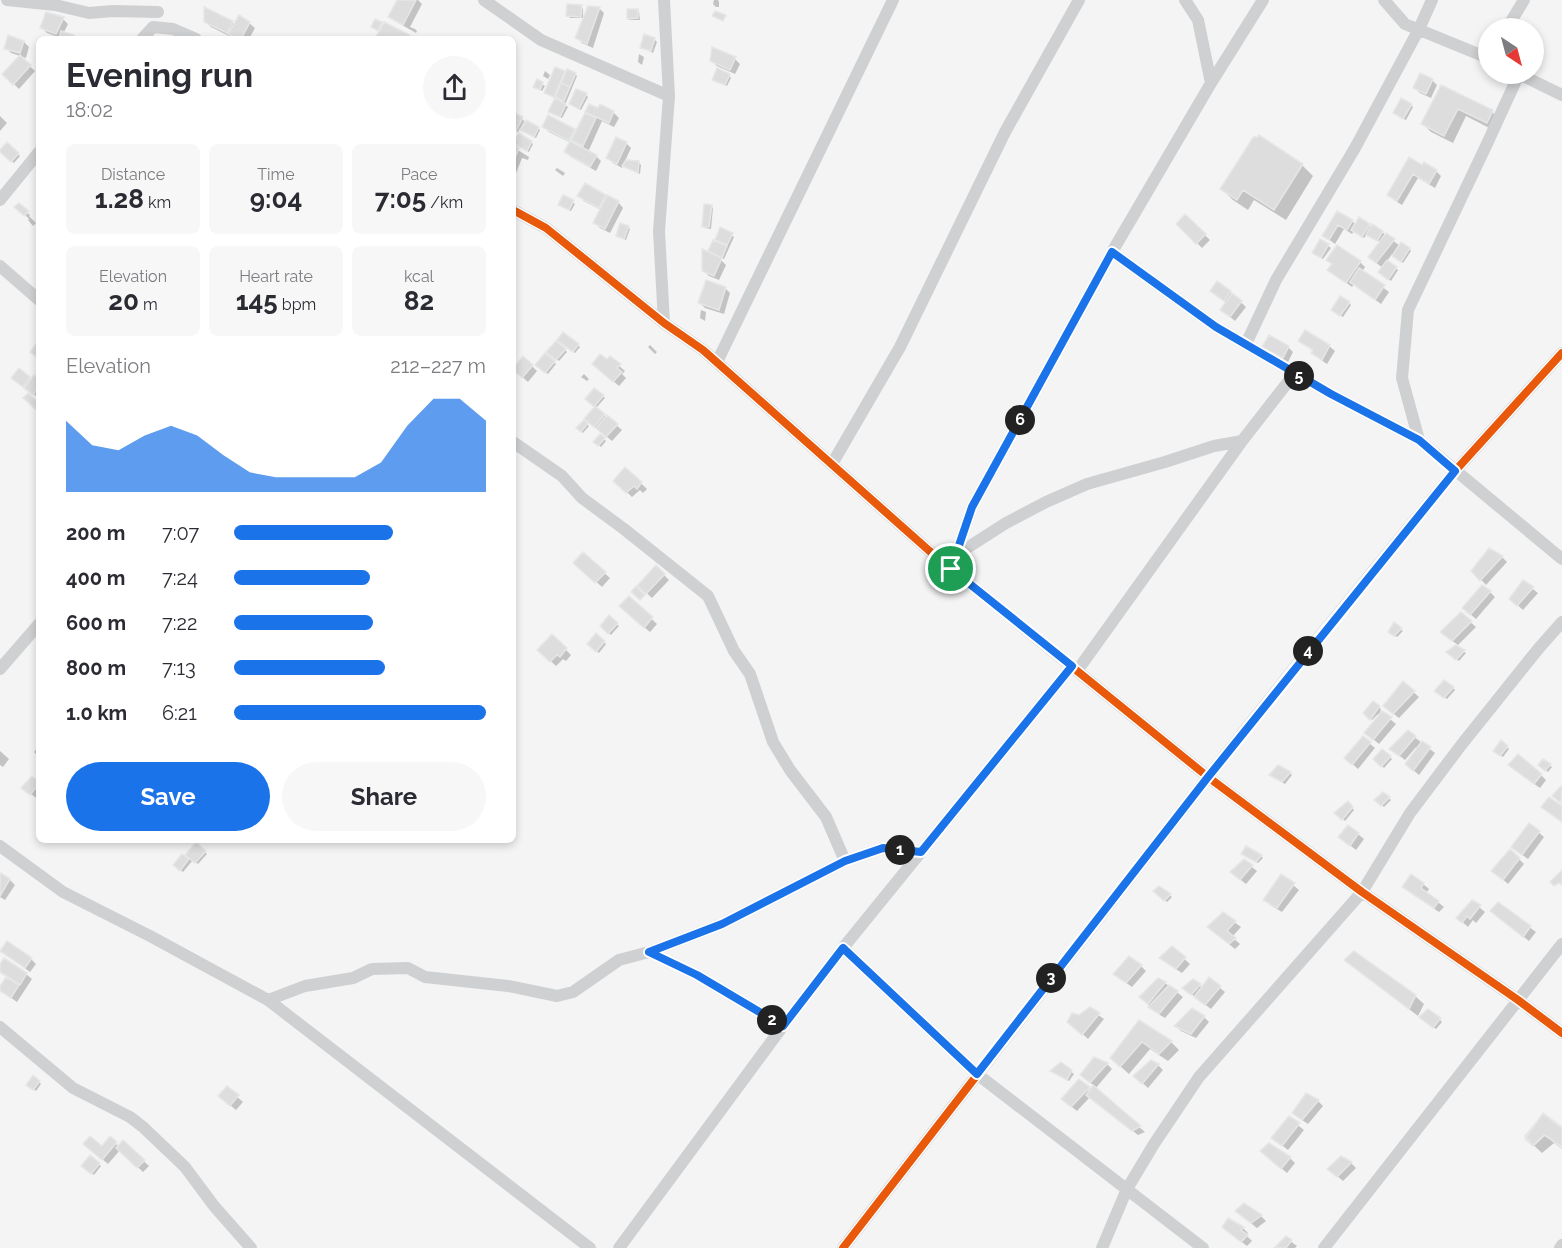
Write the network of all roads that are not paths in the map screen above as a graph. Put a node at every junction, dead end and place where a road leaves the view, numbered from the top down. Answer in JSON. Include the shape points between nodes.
{"nodes":[{"id":1,"x":7,"y":0,"type":"edge"},
{"id":2,"x":484,"y":0,"type":"edge"},
{"id":3,"x":664,"y":0,"type":"edge"},
{"id":4,"x":893,"y":0,"type":"edge"},
{"id":5,"x":1079,"y":0,"type":"edge"},
{"id":6,"x":1185,"y":0,"type":"edge"},
{"id":7,"x":1263,"y":0,"type":"edge"},
{"id":8,"x":1384,"y":0,"type":"edge"},
{"id":9,"x":1432,"y":0,"type":"edge"},
{"id":10,"x":1524,"y":0,"type":"edge"},
{"id":11,"x":159,"y":6,"type":"edge"},
{"id":12,"x":1514,"y":18,"type":"edge"},
{"id":13,"x":153,"y":27,"type":"junction"},
{"id":14,"x":1419,"y":29,"type":"junction"},
{"id":15,"x":145,"y":36,"type":"edge"},
{"id":16,"x":189,"y":36,"type":"edge"},
{"id":17,"x":1478,"y":54,"type":"edge"},
{"id":18,"x":1211,"y":83,"type":"junction"},
{"id":19,"x":1514,"y":84,"type":"edge"},
{"id":20,"x":1539,"y":84,"type":"edge"},
{"id":21,"x":1562,"y":95,"type":"edge"},
{"id":22,"x":669,"y":96,"type":"junction"},
{"id":23,"x":36,"y":155,"type":"edge"},
{"id":24,"x":0,"y":200,"type":"edge"},
{"id":25,"x":516,"y":212,"type":"edge"},
{"id":26,"x":1112,"y":252,"type":"junction"},
{"id":27,"x":0,"y":266,"type":"edge"},
{"id":28,"x":36,"y":297,"type":"edge"},
{"id":29,"x":664,"y":323,"type":"junction"},
{"id":30,"x":1246,"y":344,"type":"junction"},
{"id":31,"x":1562,"y":353,"type":"edge"},
{"id":32,"x":717,"y":362,"type":"junction"},
{"id":33,"x":1295,"y":373,"type":"junction"},
{"id":34,"x":1419,"y":440,"type":"junction"},
{"id":35,"x":1242,"y":441,"type":"junction"},
{"id":36,"x":516,"y":444,"type":"edge"},
{"id":37,"x":832,"y":464,"type":"junction"},
{"id":38,"x":1455,"y":471,"type":"junction"},
{"id":39,"x":956,"y":555,"type":"junction"},
{"id":40,"x":1562,"y":559,"type":"edge"},
{"id":41,"x":951,"y":569,"type":"junction"},
{"id":42,"x":1562,"y":622,"type":"edge"},
{"id":43,"x":36,"y":627,"type":"edge"},
{"id":44,"x":1075,"y":668,"type":"junction"},
{"id":45,"x":0,"y":669,"type":"edge"},
{"id":46,"x":1208,"y":777,"type":"junction"},
{"id":47,"x":0,"y":846,"type":"edge"},
{"id":48,"x":921,"y":852,"type":"junction"},
{"id":49,"x":845,"y":861,"type":"junction"},
{"id":50,"x":1362,"y":892,"type":"junction"},
{"id":51,"x":1562,"y":944,"type":"edge"},
{"id":52,"x":843,"y":948,"type":"junction"},
{"id":53,"x":649,"y":952,"type":"junction"},
{"id":54,"x":268,"y":1000,"type":"junction"},
{"id":55,"x":1518,"y":1000,"type":"junction"},
{"id":56,"x":783,"y":1026,"type":"junction"},
{"id":57,"x":0,"y":1027,"type":"edge"},
{"id":58,"x":1562,"y":1034,"type":"edge"},
{"id":59,"x":977,"y":1074,"type":"junction"},
{"id":60,"x":1127,"y":1189,"type":"junction"},
{"id":61,"x":251,"y":1248,"type":"edge"},
{"id":62,"x":590,"y":1248,"type":"edge"},
{"id":63,"x":619,"y":1248,"type":"edge"},
{"id":64,"x":843,"y":1248,"type":"edge"},
{"id":65,"x":1102,"y":1248,"type":"edge"},
{"id":66,"x":1203,"y":1248,"type":"edge"},
{"id":67,"x":1324,"y":1248,"type":"edge"}],
"edges":[{"from":1,"to":11,"type":"street","via":[[89,13]]},
{"from":2,"to":22,"type":"street","via":[[541,40]]},
{"from":3,"to":22,"type":"street"},
{"from":4,"to":32,"type":"street"},
{"from":5,"to":37,"type":"street","via":[[1005,132],[900,347]]},
{"from":6,"to":18,"type":"street","via":[[1198,20]]},
{"from":7,"to":18,"type":"street"},
{"from":8,"to":14,"type":"street","via":[[1405,24]]},
{"from":9,"to":14,"type":"street"},
{"from":10,"to":12,"type":"street"},
{"from":11,"to":13,"type":"street"},
{"from":13,"to":15,"type":"street"},
{"from":13,"to":16,"type":"street"},
{"from":14,"to":17,"type":"street"},
{"from":14,"to":30,"type":"street","via":[[1276,280]]},
{"from":18,"to":26,"type":"street"},
{"from":19,"to":34,"type":"street","via":[[1408,310],[1402,378]]},
{"from":20,"to":21,"type":"street"},
{"from":22,"to":29,"type":"street","via":[[659,231]]},
{"from":23,"to":24,"type":"street"},
{"from":25,"to":29,"type":"street","via":[[546,228]]},
{"from":26,"to":30,"type":"street"},
{"from":26,"to":39,"type":"street","via":[[972,507]]},
{"from":27,"to":28,"type":"street"},
{"from":29,"to":32,"type":"street"},
{"from":30,"to":33,"type":"street"},
{"from":31,"to":38,"type":"street"},
{"from":32,"to":37,"type":"street"},
{"from":33,"to":34,"type":"street"},
{"from":33,"to":35,"type":"street"},
{"from":34,"to":38,"type":"street"},
{"from":35,"to":39,"type":"street","via":[[1087,484],[1006,523]]},
{"from":35,"to":44,"type":"street"},
{"from":36,"to":49,"type":"street","via":[[708,596],[750,674],[773,741],[826,817]]},
{"from":37,"to":41,"type":"street"},
{"from":38,"to":40,"type":"street"},
{"from":38,"to":46,"type":"street"},
{"from":39,"to":41,"type":"street"},
{"from":41,"to":44,"type":"street"},
{"from":42,"to":50,"type":"street","via":[[1461,744],[1410,813]]},
{"from":43,"to":45,"type":"street"},
{"from":44,"to":46,"type":"street"},
{"from":44,"to":48,"type":"street"},
{"from":46,"to":50,"type":"street"},
{"from":46,"to":59,"type":"street"},
{"from":47,"to":54,"type":"street","via":[[63,892]]},
{"from":48,"to":49,"type":"street","via":[[883,848]]},
{"from":48,"to":52,"type":"street"},
{"from":49,"to":53,"type":"street","via":[[722,924]]},
{"from":50,"to":55,"type":"street"},
{"from":50,"to":60,"type":"street","via":[[1199,1077]]},
{"from":51,"to":55,"type":"street"},
{"from":52,"to":56,"type":"street"},
{"from":52,"to":59,"type":"street"},
{"from":53,"to":54,"type":"street","via":[[619,960],[573,992],[557,996],[396,968],[372,969],[353,978],[305,986]]},
{"from":53,"to":56,"type":"street","via":[[697,975]]},
{"from":54,"to":62,"type":"street"},
{"from":55,"to":58,"type":"street"},
{"from":55,"to":67,"type":"street"},
{"from":56,"to":63,"type":"street"},
{"from":57,"to":61,"type":"street","via":[[73,1088],[143,1127],[186,1167]]},
{"from":59,"to":60,"type":"street"},
{"from":59,"to":64,"type":"street"},
{"from":60,"to":65,"type":"street"},
{"from":60,"to":66,"type":"street"}]}
